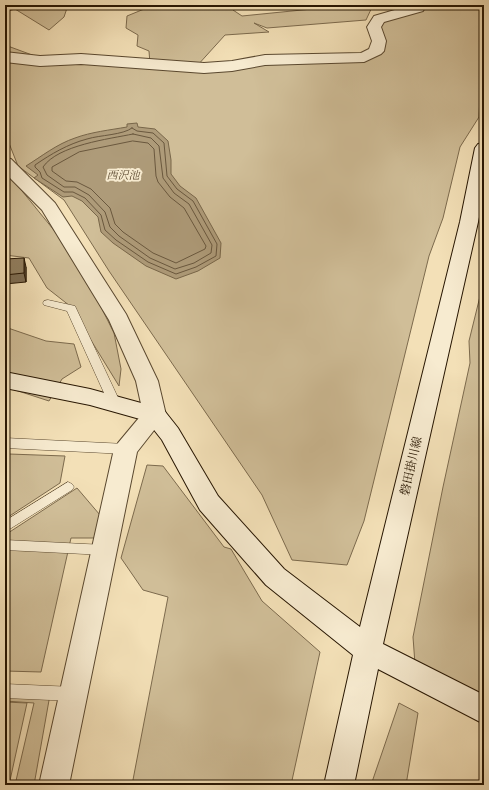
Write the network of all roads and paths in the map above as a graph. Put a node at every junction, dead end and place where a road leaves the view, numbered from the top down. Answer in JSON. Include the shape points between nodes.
{"nodes":[{"id":1,"x":419,"y":5,"type":"edge"},
{"id":2,"x":5,"y":57,"type":"edge"},
{"id":3,"x":484,"y":148,"type":"edge"},
{"id":4,"x":5,"y":163,"type":"edge"},
{"id":5,"x":48,"y":303,"type":"dead end"},
{"id":6,"x":5,"y":380,"type":"edge"},
{"id":7,"x":115,"y":404,"type":"junction"},
{"id":8,"x":155,"y":415,"type":"junction"},
{"id":9,"x":5,"y":443,"type":"edge"},
{"id":10,"x":126,"y":449,"type":"junction"},
{"id":11,"x":68,"y":487,"type":"dead end"},
{"id":12,"x":5,"y":527,"type":"edge"},
{"id":13,"x":5,"y":546,"type":"edge"},
{"id":14,"x":105,"y":550,"type":"junction"},
{"id":15,"x":368,"y":650,"type":"junction"},
{"id":16,"x":5,"y":691,"type":"edge"},
{"id":17,"x":74,"y":694,"type":"junction"},
{"id":18,"x":484,"y":710,"type":"edge"},
{"id":19,"x":54,"y":785,"type":"edge"},
{"id":20,"x":338,"y":785,"type":"edge"}],
"edges":[{"from":1,"to":2,"type":"street","via":[[418,8],[379,19],[374,27],[379,41],[376,51],[364,57],[272,60],[204,68],[81,59],[40,61]]},
{"from":3,"to":15,"type":"street","name":"磐田掛川線","via":[[469,222]]},
{"from":4,"to":8,"type":"street","via":[[49,207],[119,319],[147,381]]},
{"from":5,"to":7,"type":"lane","via":[[71,308]]},
{"from":6,"to":7,"type":"street"},
{"from":7,"to":8,"type":"street"},
{"from":8,"to":10,"type":"street"},
{"from":8,"to":15,"type":"street","via":[[170,434],[209,503],[275,577]]},
{"from":9,"to":10,"type":"lane"},
{"from":10,"to":14,"type":"street"},
{"from":11,"to":12,"type":"lane"},
{"from":13,"to":14,"type":"lane"},
{"from":14,"to":17,"type":"street"},
{"from":15,"to":18,"type":"street"},
{"from":15,"to":20,"type":"street","name":"磐田掛川線"},
{"from":16,"to":17,"type":"lane"},
{"from":17,"to":19,"type":"street"}]}
